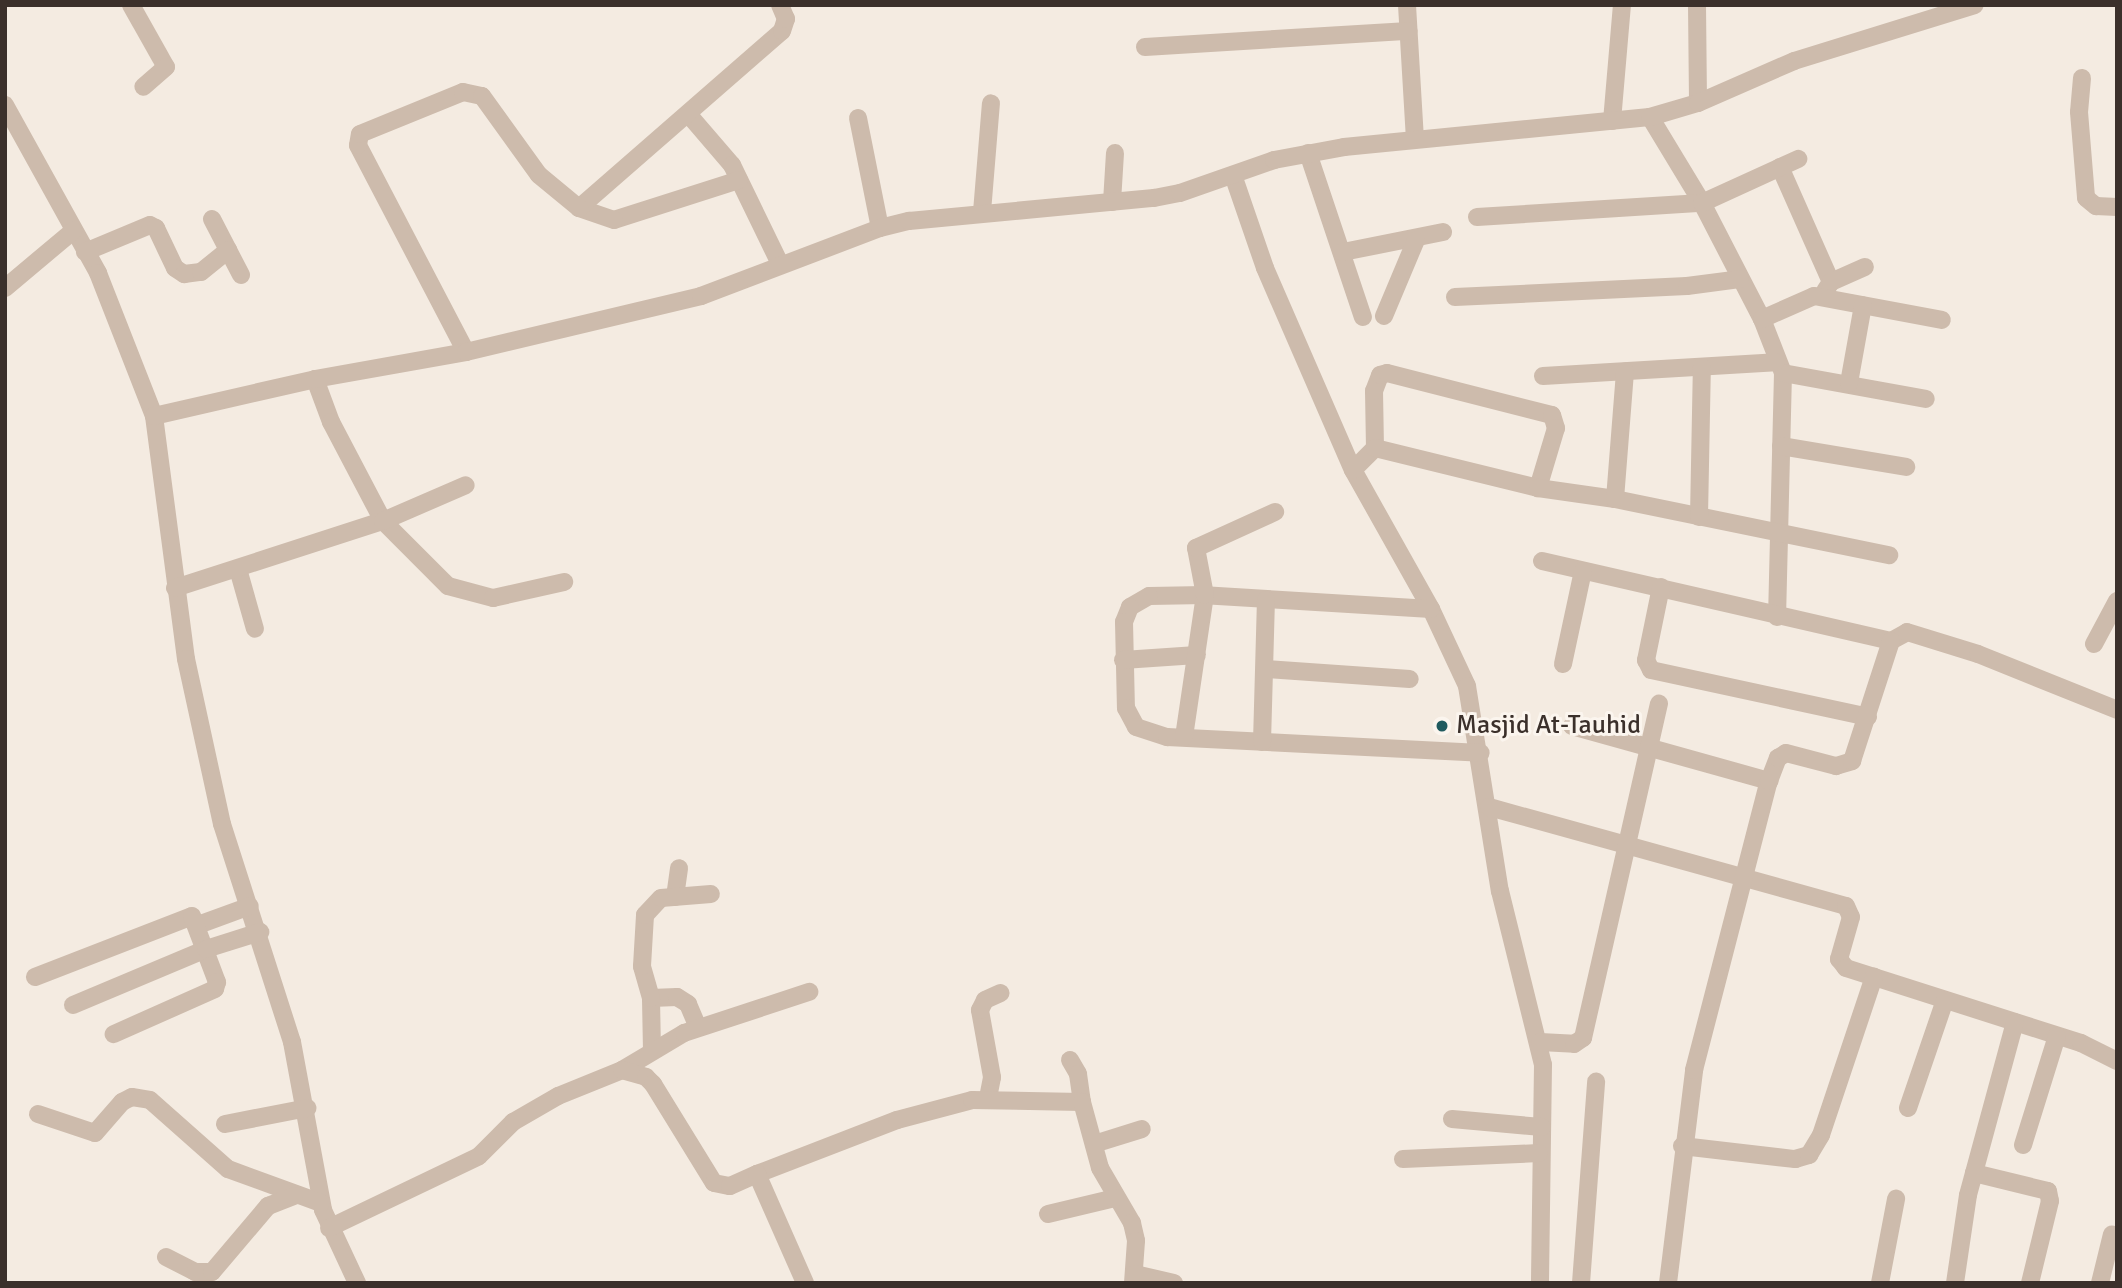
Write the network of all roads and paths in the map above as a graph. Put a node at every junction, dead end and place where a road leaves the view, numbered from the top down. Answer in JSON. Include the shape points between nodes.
{"nodes":[{"id":1,"x":131,"y":5,"type":"edge"},
{"id":2,"x":780,"y":5,"type":"edge"},
{"id":3,"x":1408,"y":5,"type":"edge"},
{"id":4,"x":1622,"y":5,"type":"edge"},
{"id":5,"x":1697,"y":5,"type":"edge"},
{"id":6,"x":1975,"y":5,"type":"edge"},
{"id":7,"x":1409,"y":31,"type":"junction"},
{"id":8,"x":1145,"y":47,"type":"dead end"},
{"id":9,"x":2082,"y":78,"type":"dead end"},
{"id":10,"x":143,"y":87,"type":"dead end"},
{"id":11,"x":991,"y":103,"type":"dead end"},
{"id":12,"x":1698,"y":103,"type":"junction"},
{"id":13,"x":5,"y":106,"type":"edge"},
{"id":14,"x":690,"y":115,"type":"junction"},
{"id":15,"x":1650,"y":117,"type":"junction"},
{"id":16,"x":858,"y":118,"type":"dead end"},
{"id":17,"x":1612,"y":121,"type":"junction"},
{"id":18,"x":1415,"y":138,"type":"junction"},
{"id":19,"x":1115,"y":152,"type":"dead end"},
{"id":20,"x":1308,"y":153,"type":"junction"},
{"id":21,"x":1798,"y":159,"type":"dead end"},
{"id":22,"x":1780,"y":167,"type":"junction"},
{"id":23,"x":1233,"y":175,"type":"junction"},
{"id":24,"x":740,"y":180,"type":"junction"},
{"id":25,"x":1112,"y":202,"type":"junction"},
{"id":26,"x":1702,"y":203,"type":"junction"},
{"id":27,"x":2117,"y":206,"type":"edge"},
{"id":28,"x":579,"y":208,"type":"junction"},
{"id":29,"x":982,"y":212,"type":"junction"},
{"id":30,"x":1477,"y":217,"type":"dead end"},
{"id":31,"x":212,"y":219,"type":"dead end"},
{"id":32,"x":880,"y":228,"type":"junction"},
{"id":33,"x":73,"y":231,"type":"junction"},
{"id":34,"x":1443,"y":232,"type":"dead end"},
{"id":35,"x":1416,"y":240,"type":"junction"},
{"id":36,"x":228,"y":250,"type":"junction"},
{"id":37,"x":85,"y":251,"type":"junction"},
{"id":38,"x":1343,"y":252,"type":"junction"},
{"id":39,"x":780,"y":264,"type":"junction"},
{"id":40,"x":1865,"y":267,"type":"dead end"},
{"id":41,"x":241,"y":275,"type":"dead end"},
{"id":42,"x":1740,"y":279,"type":"junction"},
{"id":43,"x":7,"y":284,"type":"edge"},
{"id":44,"x":1826,"y":289,"type":"junction"},
{"id":45,"x":1455,"y":298,"type":"dead end"},
{"id":46,"x":1863,"y":305,"type":"junction"},
{"id":47,"x":1384,"y":316,"type":"dead end"},
{"id":48,"x":1363,"y":317,"type":"dead end"},
{"id":49,"x":1762,"y":319,"type":"junction"},
{"id":50,"x":1942,"y":320,"type":"dead end"},
{"id":51,"x":466,"y":352,"type":"junction"},
{"id":52,"x":1702,"y":367,"type":"junction"},
{"id":53,"x":1780,"y":368,"type":"junction"},
{"id":54,"x":1625,"y":371,"type":"junction"},
{"id":55,"x":1543,"y":376,"type":"dead end"},
{"id":56,"x":315,"y":379,"type":"junction"},
{"id":57,"x":1849,"y":383,"type":"junction"},
{"id":58,"x":1926,"y":399,"type":"dead end"},
{"id":59,"x":154,"y":416,"type":"junction"},
{"id":60,"x":1781,"y":446,"type":"junction"},
{"id":61,"x":1375,"y":448,"type":"junction"},
{"id":62,"x":1906,"y":467,"type":"dead end"},
{"id":63,"x":1353,"y":470,"type":"junction"},
{"id":64,"x":466,"y":485,"type":"dead end"},
{"id":65,"x":1538,"y":488,"type":"junction"},
{"id":66,"x":1615,"y":499,"type":"junction"},
{"id":67,"x":1275,"y":512,"type":"dead end"},
{"id":68,"x":1699,"y":517,"type":"junction"},
{"id":69,"x":383,"y":521,"type":"junction"},
{"id":70,"x":1781,"y":536,"type":"junction"},
{"id":71,"x":1889,"y":555,"type":"dead end"},
{"id":72,"x":1542,"y":561,"type":"dead end"},
{"id":73,"x":238,"y":569,"type":"junction"},
{"id":74,"x":1583,"y":571,"type":"junction"},
{"id":75,"x":564,"y":582,"type":"dead end"},
{"id":76,"x":1661,"y":587,"type":"junction"},
{"id":77,"x":175,"y":588,"type":"junction"},
{"id":78,"x":1205,"y":594,"type":"junction"},
{"id":79,"x":1266,"y":600,"type":"junction"},
{"id":80,"x":2117,"y":601,"type":"edge"},
{"id":81,"x":1431,"y":609,"type":"junction"},
{"id":82,"x":1777,"y":617,"type":"junction"},
{"id":83,"x":255,"y":629,"type":"dead end"},
{"id":84,"x":1891,"y":641,"type":"junction"},
{"id":85,"x":2094,"y":644,"type":"dead end"},
{"id":86,"x":1197,"y":655,"type":"junction"},
{"id":87,"x":1123,"y":660,"type":"junction"},
{"id":88,"x":1563,"y":664,"type":"dead end"},
{"id":89,"x":1266,"y":669,"type":"junction"},
{"id":90,"x":1410,"y":679,"type":"dead end"},
{"id":91,"x":1659,"y":704,"type":"dead end"},
{"id":92,"x":2117,"y":710,"type":"edge"},
{"id":93,"x":1868,"y":718,"type":"junction"},
{"id":94,"x":1572,"y":726,"type":"dead end"},
{"id":95,"x":1184,"y":737,"type":"junction"},
{"id":96,"x":1262,"y":742,"type":"junction"},
{"id":97,"x":1650,"y":746,"type":"junction"},
{"id":98,"x":1481,"y":753,"type":"junction"},
{"id":99,"x":1769,"y":781,"type":"junction"},
{"id":100,"x":1489,"y":807,"type":"junction"},
{"id":101,"x":1626,"y":843,"type":"junction"},
{"id":102,"x":679,"y":868,"type":"dead end"},
{"id":103,"x":1741,"y":877,"type":"junction"},
{"id":104,"x":711,"y":894,"type":"dead end"},
{"id":105,"x":675,"y":897,"type":"junction"},
{"id":106,"x":250,"y":906,"type":"junction"},
{"id":107,"x":198,"y":925,"type":"junction"},
{"id":108,"x":260,"y":932,"type":"junction"},
{"id":109,"x":206,"y":949,"type":"junction"},
{"id":110,"x":35,"y":977,"type":"dead end"},
{"id":111,"x":1874,"y":977,"type":"junction"},
{"id":112,"x":809,"y":992,"type":"dead end"},
{"id":113,"x":1001,"y":993,"type":"dead end"},
{"id":114,"x":651,"y":998,"type":"junction"},
{"id":115,"x":1945,"y":1000,"type":"junction"},
{"id":116,"x":73,"y":1005,"type":"dead end"},
{"id":117,"x":2015,"y":1022,"type":"junction"},
{"id":118,"x":698,"y":1027,"type":"junction"},
{"id":119,"x":114,"y":1034,"type":"dead end"},
{"id":120,"x":2057,"y":1036,"type":"junction"},
{"id":121,"x":1540,"y":1042,"type":"junction"},
{"id":122,"x":652,"y":1051,"type":"junction"},
{"id":123,"x":1070,"y":1060,"type":"dead end"},
{"id":124,"x":2117,"y":1061,"type":"edge"},
{"id":125,"x":622,"y":1070,"type":"junction"},
{"id":126,"x":1596,"y":1082,"type":"dead end"},
{"id":127,"x":988,"y":1098,"type":"junction"},
{"id":128,"x":1082,"y":1102,"type":"junction"},
{"id":129,"x":307,"y":1108,"type":"junction"},
{"id":130,"x":1908,"y":1108,"type":"dead end"},
{"id":131,"x":37,"y":1114,"type":"dead end"},
{"id":132,"x":1452,"y":1119,"type":"dead end"},
{"id":133,"x":225,"y":1124,"type":"dead end"},
{"id":134,"x":1542,"y":1127,"type":"junction"},
{"id":135,"x":1142,"y":1129,"type":"dead end"},
{"id":136,"x":1094,"y":1144,"type":"junction"},
{"id":137,"x":2023,"y":1145,"type":"dead end"},
{"id":138,"x":1682,"y":1146,"type":"junction"},
{"id":139,"x":1539,"y":1153,"type":"junction"},
{"id":140,"x":1402,"y":1159,"type":"dead end"},
{"id":141,"x":1974,"y":1173,"type":"junction"},
{"id":142,"x":757,"y":1174,"type":"junction"},
{"id":143,"x":294,"y":1196,"type":"junction"},
{"id":144,"x":1115,"y":1198,"type":"junction"},
{"id":145,"x":1896,"y":1199,"type":"dead end"},
{"id":146,"x":321,"y":1203,"type":"junction"},
{"id":147,"x":1048,"y":1214,"type":"dead end"},
{"id":148,"x":329,"y":1228,"type":"junction"},
{"id":149,"x":2112,"y":1234,"type":"dead end"},
{"id":150,"x":166,"y":1257,"type":"dead end"},
{"id":151,"x":1134,"y":1279,"type":"edge"},
{"id":152,"x":357,"y":1283,"type":"edge"},
{"id":153,"x":805,"y":1283,"type":"edge"},
{"id":154,"x":1174,"y":1283,"type":"edge"},
{"id":155,"x":1540,"y":1283,"type":"edge"},
{"id":156,"x":1581,"y":1283,"type":"edge"},
{"id":157,"x":1668,"y":1283,"type":"edge"},
{"id":158,"x":1880,"y":1283,"type":"edge"},
{"id":159,"x":1955,"y":1283,"type":"edge"},
{"id":160,"x":2030,"y":1283,"type":"edge"},
{"id":161,"x":2100,"y":1283,"type":"edge"}],
"edges":[{"from":1,"to":10,"type":"street","via":[[166,67]]},
{"from":2,"to":14,"type":"street","via":[[786,19],[782,31]]},
{"from":3,"to":7,"type":"street"},
{"from":4,"to":17,"type":"street"},
{"from":5,"to":12,"type":"street"},
{"from":6,"to":12,"type":"street","via":[[1794,61]]},
{"from":7,"to":8,"type":"street"},
{"from":7,"to":18,"type":"street"},
{"from":9,"to":27,"type":"street","via":[[2079,112],[2086,198],[2095,206]]},
{"from":11,"to":29,"type":"street"},
{"from":12,"to":15,"type":"street"},
{"from":13,"to":33,"type":"street"},
{"from":14,"to":24,"type":"street","via":[[724,153]]},
{"from":14,"to":28,"type":"street"},
{"from":15,"to":17,"type":"street"},
{"from":15,"to":26,"type":"street"},
{"from":16,"to":32,"type":"street"},
{"from":17,"to":18,"type":"street"},
{"from":18,"to":20,"type":"street"},
{"from":19,"to":25,"type":"street"},
{"from":20,"to":23,"type":"street"},
{"from":20,"to":38,"type":"street"},
{"from":21,"to":22,"type":"street"},
{"from":22,"to":26,"type":"street"},
{"from":22,"to":44,"type":"street"},
{"from":23,"to":25,"type":"street","via":[[1180,193]]},
{"from":23,"to":63,"type":"street","via":[[1270,279]]},
{"from":24,"to":28,"type":"street","via":[[614,220]]},
{"from":24,"to":39,"type":"street"},
{"from":25,"to":29,"type":"street"},
{"from":26,"to":30,"type":"street"},
{"from":26,"to":42,"type":"street"},
{"from":28,"to":51,"type":"street","via":[[539,175],[482,96],[463,92],[360,134],[358,145]]},
{"from":29,"to":32,"type":"street"},
{"from":31,"to":36,"type":"street"},
{"from":32,"to":39,"type":"street"},
{"from":33,"to":37,"type":"street"},
{"from":33,"to":43,"type":"street"},
{"from":34,"to":35,"type":"street"},
{"from":35,"to":38,"type":"street"},
{"from":35,"to":47,"type":"street"},
{"from":36,"to":37,"type":"street","via":[[201,272],[184,274],[175,268],[156,228],[150,225]]},
{"from":36,"to":41,"type":"street"},
{"from":37,"to":59,"type":"street","via":[[98,273]]},
{"from":38,"to":48,"type":"street"},
{"from":39,"to":51,"type":"street","via":[[701,296]]},
{"from":40,"to":44,"type":"street"},
{"from":42,"to":45,"type":"street"},
{"from":42,"to":49,"type":"street"},
{"from":44,"to":46,"type":"street"},
{"from":44,"to":49,"type":"street"},
{"from":46,"to":50,"type":"street"},
{"from":46,"to":57,"type":"street"},
{"from":49,"to":53,"type":"street"},
{"from":51,"to":56,"type":"street"},
{"from":52,"to":53,"type":"street"},
{"from":52,"to":54,"type":"street"},
{"from":52,"to":68,"type":"street"},
{"from":53,"to":57,"type":"street"},
{"from":53,"to":60,"type":"street"},
{"from":54,"to":55,"type":"street"},
{"from":54,"to":66,"type":"street"},
{"from":56,"to":59,"type":"street"},
{"from":56,"to":69,"type":"street","via":[[331,422]]},
{"from":57,"to":58,"type":"street"},
{"from":59,"to":77,"type":"street"},
{"from":60,"to":62,"type":"street"},
{"from":60,"to":70,"type":"street"},
{"from":61,"to":63,"type":"street"},
{"from":61,"to":65,"type":"street"},
{"from":61,"to":65,"type":"street","via":[[1374,391],[1380,375],[1387,373],[1552,415],[1556,428]]},
{"from":63,"to":81,"type":"street"},
{"from":64,"to":69,"type":"street"},
{"from":65,"to":66,"type":"street"},
{"from":66,"to":68,"type":"street"},
{"from":67,"to":78,"type":"street","via":[[1196,548]]},
{"from":68,"to":70,"type":"street"},
{"from":69,"to":73,"type":"street"},
{"from":69,"to":75,"type":"street","via":[[440,579],[470,595],[493,598]]},
{"from":70,"to":71,"type":"street"},
{"from":70,"to":82,"type":"street"},
{"from":72,"to":74,"type":"street"},
{"from":73,"to":77,"type":"street"},
{"from":73,"to":83,"type":"street"},
{"from":74,"to":76,"type":"street"},
{"from":74,"to":88,"type":"street"},
{"from":76,"to":82,"type":"street"},
{"from":76,"to":93,"type":"street","via":[[1646,660],[1651,670]]},
{"from":77,"to":106,"type":"street","via":[[222,824]]},
{"from":78,"to":79,"type":"street"},
{"from":78,"to":86,"type":"street"},
{"from":78,"to":87,"type":"street","via":[[1138,600],[1124,622]]},
{"from":79,"to":81,"type":"street"},
{"from":79,"to":89,"type":"street"},
{"from":80,"to":85,"type":"street"},
{"from":81,"to":98,"type":"street","via":[[1467,686]]},
{"from":82,"to":84,"type":"street"},
{"from":84,"to":92,"type":"street","via":[[1907,632],[1978,654]]},
{"from":84,"to":93,"type":"street"},
{"from":86,"to":87,"type":"street"},
{"from":86,"to":95,"type":"street"},
{"from":87,"to":95,"type":"street","via":[[1130,721],[1150,734]]},
{"from":89,"to":90,"type":"street"},
{"from":89,"to":96,"type":"street"},
{"from":91,"to":97,"type":"street"},
{"from":93,"to":99,"type":"street","via":[[1849,765],[1786,753],[1778,758]]},
{"from":94,"to":97,"type":"street"},
{"from":95,"to":96,"type":"street"},
{"from":96,"to":98,"type":"street"},
{"from":97,"to":99,"type":"street"},
{"from":97,"to":101,"type":"street"},
{"from":98,"to":100,"type":"street"},
{"from":99,"to":103,"type":"street"},
{"from":100,"to":101,"type":"street"},
{"from":100,"to":121,"type":"street","via":[[1500,891]]},
{"from":101,"to":103,"type":"street"},
{"from":101,"to":121,"type":"street","via":[[1583,1038],[1574,1044]]},
{"from":102,"to":105,"type":"street"},
{"from":103,"to":111,"type":"street","via":[[1849,908],[1840,962]]},
{"from":103,"to":138,"type":"street","via":[[1694,1070]]},
{"from":104,"to":105,"type":"street"},
{"from":105,"to":114,"type":"street","via":[[652,902],[645,915],[642,966]]},
{"from":106,"to":107,"type":"street"},
{"from":106,"to":108,"type":"street"},
{"from":107,"to":109,"type":"street"},
{"from":107,"to":110,"type":"street","via":[[192,916],[184,916]]},
{"from":108,"to":109,"type":"street"},
{"from":108,"to":129,"type":"street"},
{"from":109,"to":116,"type":"street"},
{"from":109,"to":119,"type":"street","via":[[215,989]]},
{"from":111,"to":115,"type":"street"},
{"from":111,"to":138,"type":"street","via":[[1821,1135],[1808,1155],[1795,1158]]},
{"from":112,"to":118,"type":"street"},
{"from":113,"to":127,"type":"street","via":[[985,1000],[980,1010],[992,1077]]},
{"from":114,"to":118,"type":"street","via":[[677,997],[688,1004]]},
{"from":114,"to":122,"type":"street"},
{"from":115,"to":117,"type":"street"},
{"from":115,"to":130,"type":"street"},
{"from":117,"to":120,"type":"street"},
{"from":117,"to":141,"type":"street"},
{"from":118,"to":122,"type":"street"},
{"from":120,"to":124,"type":"street"},
{"from":120,"to":137,"type":"street"},
{"from":121,"to":134,"type":"street"},
{"from":122,"to":125,"type":"street"},
{"from":123,"to":128,"type":"street","via":[[1078,1074]]},
{"from":125,"to":142,"type":"street","via":[[653,1084],[714,1182],[730,1186]]},
{"from":125,"to":148,"type":"street","via":[[558,1096],[513,1122],[478,1156]]},
{"from":126,"to":156,"type":"street"},
{"from":127,"to":128,"type":"street"},
{"from":127,"to":142,"type":"street","via":[[897,1120]]},
{"from":128,"to":136,"type":"street"},
{"from":129,"to":133,"type":"street"},
{"from":129,"to":146,"type":"street"},
{"from":131,"to":143,"type":"street","via":[[95,1133],[122,1102],[132,1097],[150,1100],[228,1169]]},
{"from":132,"to":134,"type":"street"},
{"from":134,"to":139,"type":"street"},
{"from":135,"to":136,"type":"street"},
{"from":136,"to":144,"type":"street"},
{"from":138,"to":157,"type":"street"},
{"from":139,"to":140,"type":"street"},
{"from":139,"to":155,"type":"street"},
{"from":141,"to":159,"type":"street"},
{"from":141,"to":160,"type":"street","via":[[2048,1191],[2050,1201]]},
{"from":142,"to":153,"type":"street"},
{"from":143,"to":146,"type":"street"},
{"from":143,"to":150,"type":"street","via":[[268,1206],[212,1272],[195,1272]]},
{"from":144,"to":147,"type":"street"},
{"from":144,"to":151,"type":"street","via":[[1132,1223]]},
{"from":145,"to":158,"type":"street"},
{"from":146,"to":148,"type":"street"},
{"from":148,"to":152,"type":"street"},
{"from":149,"to":161,"type":"street"},
{"from":151,"to":154,"type":"street"}]}
